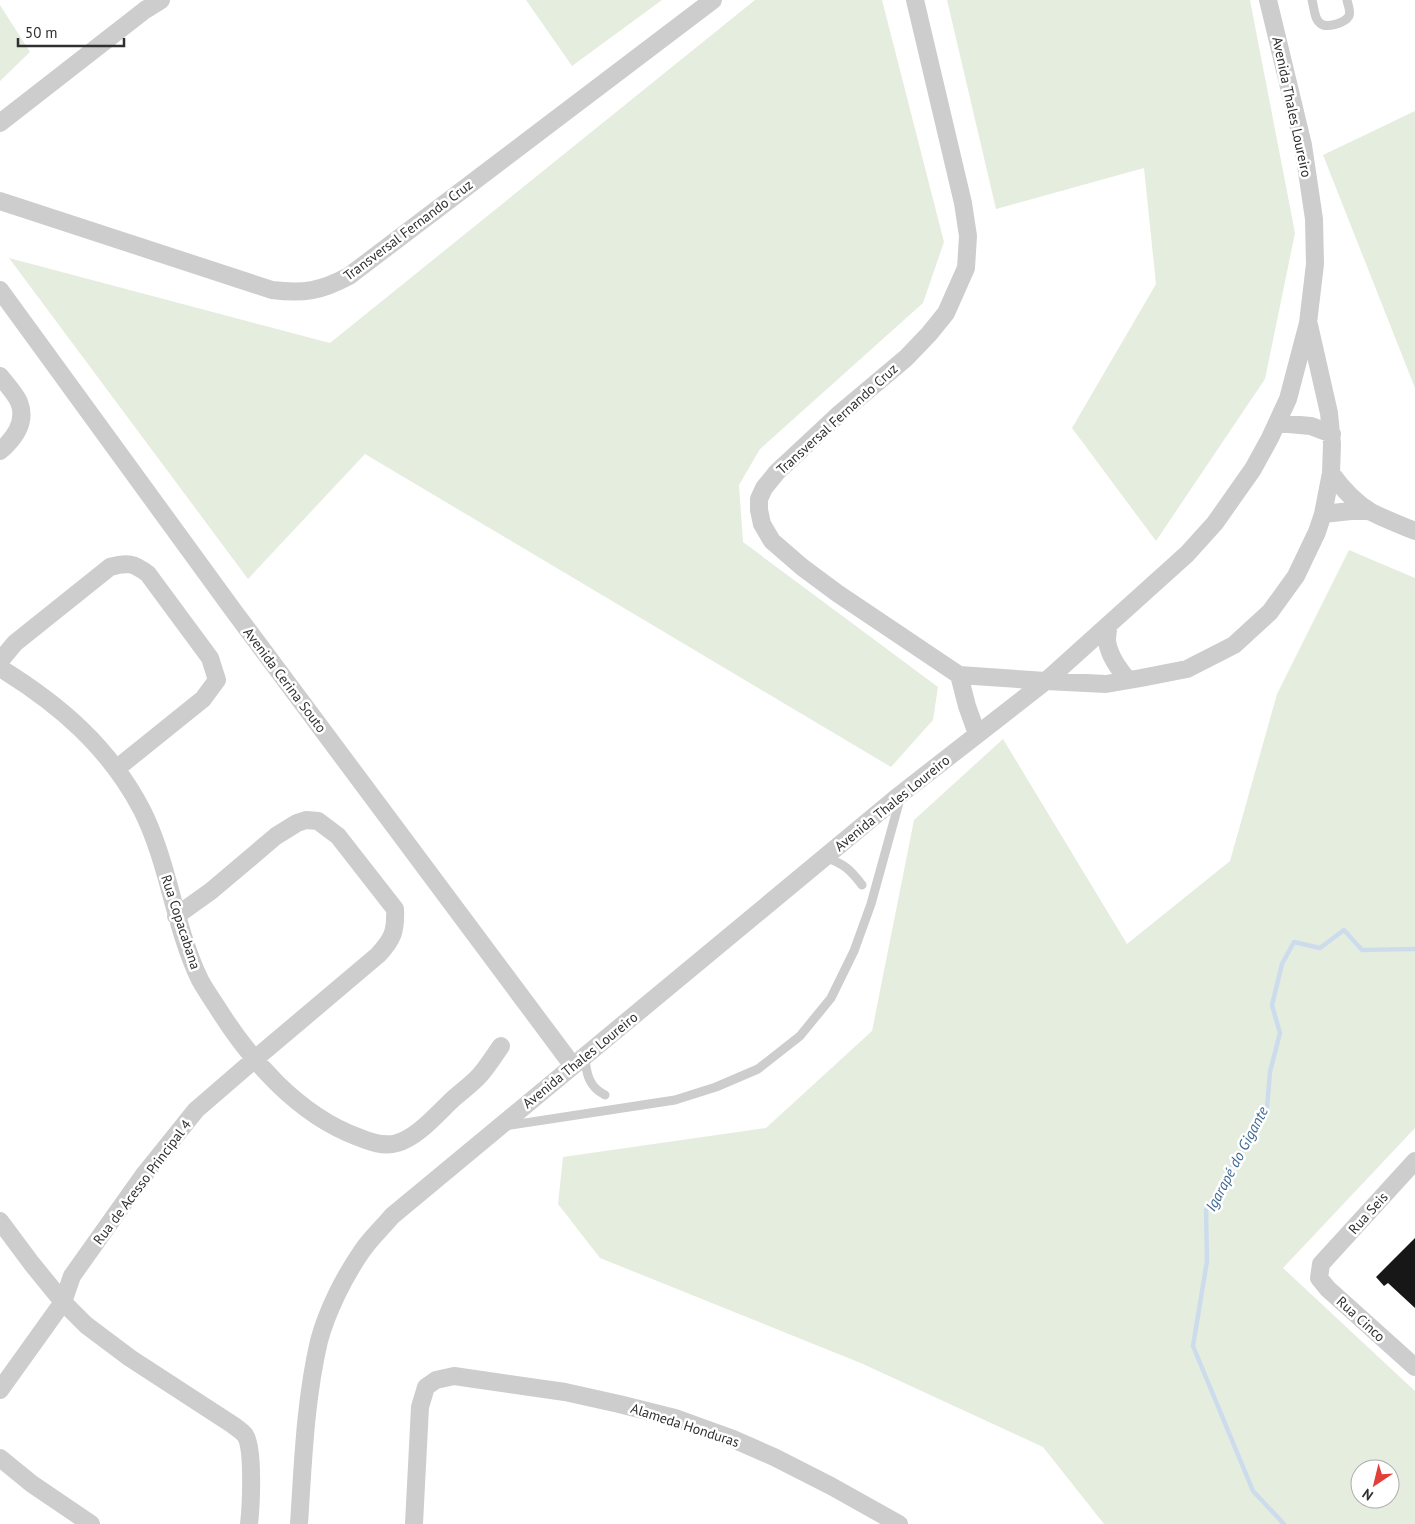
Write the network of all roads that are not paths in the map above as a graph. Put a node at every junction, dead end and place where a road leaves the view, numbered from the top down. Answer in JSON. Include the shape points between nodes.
{"nodes":[{"id":1,"x":161,"y":0,"type":"edge"},
{"id":2,"x":713,"y":0,"type":"edge"},
{"id":3,"x":915,"y":0,"type":"edge"},
{"id":4,"x":1268,"y":0,"type":"edge"},
{"id":5,"x":1312,"y":0,"type":"edge"},
{"id":6,"x":1347,"y":0,"type":"edge"},
{"id":7,"x":0,"y":123,"type":"edge"},
{"id":8,"x":0,"y":200,"type":"edge"},
{"id":9,"x":0,"y":290,"type":"edge"},
{"id":10,"x":1308,"y":323,"type":"junction"},
{"id":11,"x":0,"y":376,"type":"edge"},
{"id":12,"x":1277,"y":423,"type":"junction"},
{"id":13,"x":1332,"y":434,"type":"junction"},
{"id":14,"x":0,"y":451,"type":"edge"},
{"id":15,"x":1331,"y":473,"type":"junction"},
{"id":16,"x":1370,"y":511,"type":"junction"},
{"id":17,"x":1323,"y":514,"type":"junction"},
{"id":18,"x":1415,"y":531,"type":"edge"},
{"id":19,"x":1109,"y":624,"type":"junction"},
{"id":20,"x":0,"y":662,"type":"edge"},
{"id":21,"x":0,"y":668,"type":"edge"},
{"id":22,"x":959,"y":675,"type":"junction"},
{"id":23,"x":1124,"y":675,"type":"junction"},
{"id":24,"x":1046,"y":681,"type":"junction"},
{"id":25,"x":976,"y":734,"type":"junction"},
{"id":26,"x":116,"y":769,"type":"junction"},
{"id":27,"x":902,"y":794,"type":"junction"},
{"id":28,"x":825,"y":857,"type":"junction"},
{"id":29,"x":862,"y":885,"type":"dead end"},
{"id":30,"x":176,"y":916,"type":"junction"},
{"id":31,"x":501,"y":1046,"type":"dead end"},
{"id":32,"x":254,"y":1059,"type":"junction"},
{"id":33,"x":579,"y":1061,"type":"junction"},
{"id":34,"x":605,"y":1095,"type":"dead end"},
{"id":35,"x":498,"y":1127,"type":"junction"},
{"id":36,"x":1415,"y":1161,"type":"edge"},
{"id":37,"x":0,"y":1221,"type":"edge"},
{"id":38,"x":1321,"y":1264,"type":"joint"},
{"id":39,"x":63,"y":1302,"type":"junction"},
{"id":40,"x":1415,"y":1367,"type":"edge"},
{"id":41,"x":0,"y":1390,"type":"edge"},
{"id":42,"x":0,"y":1458,"type":"edge"},
{"id":43,"x":90,"y":1524,"type":"edge"},
{"id":44,"x":249,"y":1524,"type":"edge"},
{"id":45,"x":299,"y":1524,"type":"edge"},
{"id":46,"x":414,"y":1524,"type":"edge"},
{"id":47,"x":899,"y":1524,"type":"edge"}],
"edges":[{"from":1,"to":7,"type":"street"},
{"from":2,"to":8,"type":"street","name":"Transversal Fernando Cruz","via":[[349,276],[332,285],[293,292],[272,290]]},
{"from":3,"to":22,"type":"street","name":"Transversal Fernando Cruz","via":[[964,204],[968,236],[966,268],[946,313],[929,334],[777,472],[764,488],[759,510],[762,524],[772,541],[802,567]]},
{"from":4,"to":10,"type":"street","name":"Avenida Thales Loureiro","via":[[1304,145],[1314,219],[1315,264]]},
{"from":5,"to":6,"type":"lane","via":[[1317,20],[1326,26],[1345,21],[1350,12]]},
{"from":9,"to":33,"type":"street","name":"Avenida Cerina Souto","via":[[239,618]]},
{"from":10,"to":12,"type":"street","name":"Avenida Thales Loureiro","via":[[1288,399]]},
{"from":10,"to":13,"type":"street","name":"Transversal Fernando Cruz"},
{"from":11,"to":14,"type":"street","via":[[19,402],[21,415],[20,428]]},
{"from":12,"to":13,"type":"street","via":[[1311,426]]},
{"from":12,"to":19,"type":"street","name":"Avenida Thales Loureiro","via":[[1253,470],[1215,523],[1187,554]]},
{"from":13,"to":15,"type":"street","name":"Transversal Fernando Cruz"},
{"from":15,"to":16,"type":"street"},
{"from":15,"to":17,"type":"street","name":"Transversal Fernando Cruz"},
{"from":16,"to":17,"type":"street"},
{"from":16,"to":18,"type":"street"},
{"from":17,"to":23,"type":"street","name":"Transversal Fernando Cruz","via":[[1296,576],[1270,612],[1234,645],[1187,669]]},
{"from":19,"to":23,"type":"street","via":[[1107,640]]},
{"from":19,"to":24,"type":"street","name":"Avenida Thales Loureiro"},
{"from":20,"to":26,"type":"street","via":[[15,643],[110,567],[131,564],[148,574],[210,658],[217,680],[203,699]]},
{"from":21,"to":26,"type":"street","name":"Rua Copacabana","via":[[63,711],[96,743]]},
{"from":22,"to":24,"type":"street","name":"Transversal Fernando Cruz"},
{"from":22,"to":25,"type":"street"},
{"from":23,"to":24,"type":"street","name":"Transversal Fernando Cruz","via":[[1106,684]]},
{"from":24,"to":25,"type":"street","name":"Avenida Thales Loureiro"},
{"from":25,"to":27,"type":"street","name":"Avenida Thales Loureiro"},
{"from":26,"to":30,"type":"street","name":"Rua Copacabana","via":[[142,810],[159,850]]},
{"from":27,"to":28,"type":"street","name":"Avenida Thales Loureiro"},
{"from":27,"to":35,"type":"lane","via":[[871,904],[854,951],[831,998],[800,1036],[758,1069],[675,1100]]},
{"from":28,"to":29,"type":"lane","via":[[851,870]]},
{"from":28,"to":33,"type":"street","name":"Avenida Thales Loureiro"},
{"from":30,"to":32,"type":"street","name":"Rua Copacabana","via":[[200,981]]},
{"from":30,"to":32,"type":"street","name":"Rua de Acesso Principal 4","via":[[276,836],[306,820],[318,821],[338,836],[395,909],[394,935],[378,955]]},
{"from":31,"to":32,"type":"street","name":"Rua Copacabana","via":[[480,1075],[415,1134],[392,1144],[368,1141],[321,1119],[284,1090]]},
{"from":32,"to":39,"type":"street","name":"Rua de Acesso Principal 4","via":[[196,1110],[143,1176],[72,1276]]},
{"from":33,"to":34,"type":"lane","via":[[591,1084]]},
{"from":33,"to":35,"type":"street","name":"Avenida Thales Loureiro"},
{"from":35,"to":45,"type":"street","name":"Avenida Thales Loureiro","via":[[392,1216],[362,1250],[343,1282],[320,1340],[307,1410]]},
{"from":36,"to":38,"type":"street","name":"Rua Seis"},
{"from":37,"to":39,"type":"street"},
{"from":38,"to":40,"type":"street","name":"Rua Cinco","via":[[1321,1282]]},
{"from":39,"to":41,"type":"street","name":"Rua de Acesso Principal 4"},
{"from":39,"to":44,"type":"street","via":[[86,1326],[245,1436],[252,1460]]},
{"from":42,"to":43,"type":"street"},
{"from":46,"to":47,"type":"street","name":"Alameda Honduras","via":[[420,1407],[426,1387],[436,1380],[454,1376],[565,1392],[676,1418],[774,1457]]}]}
